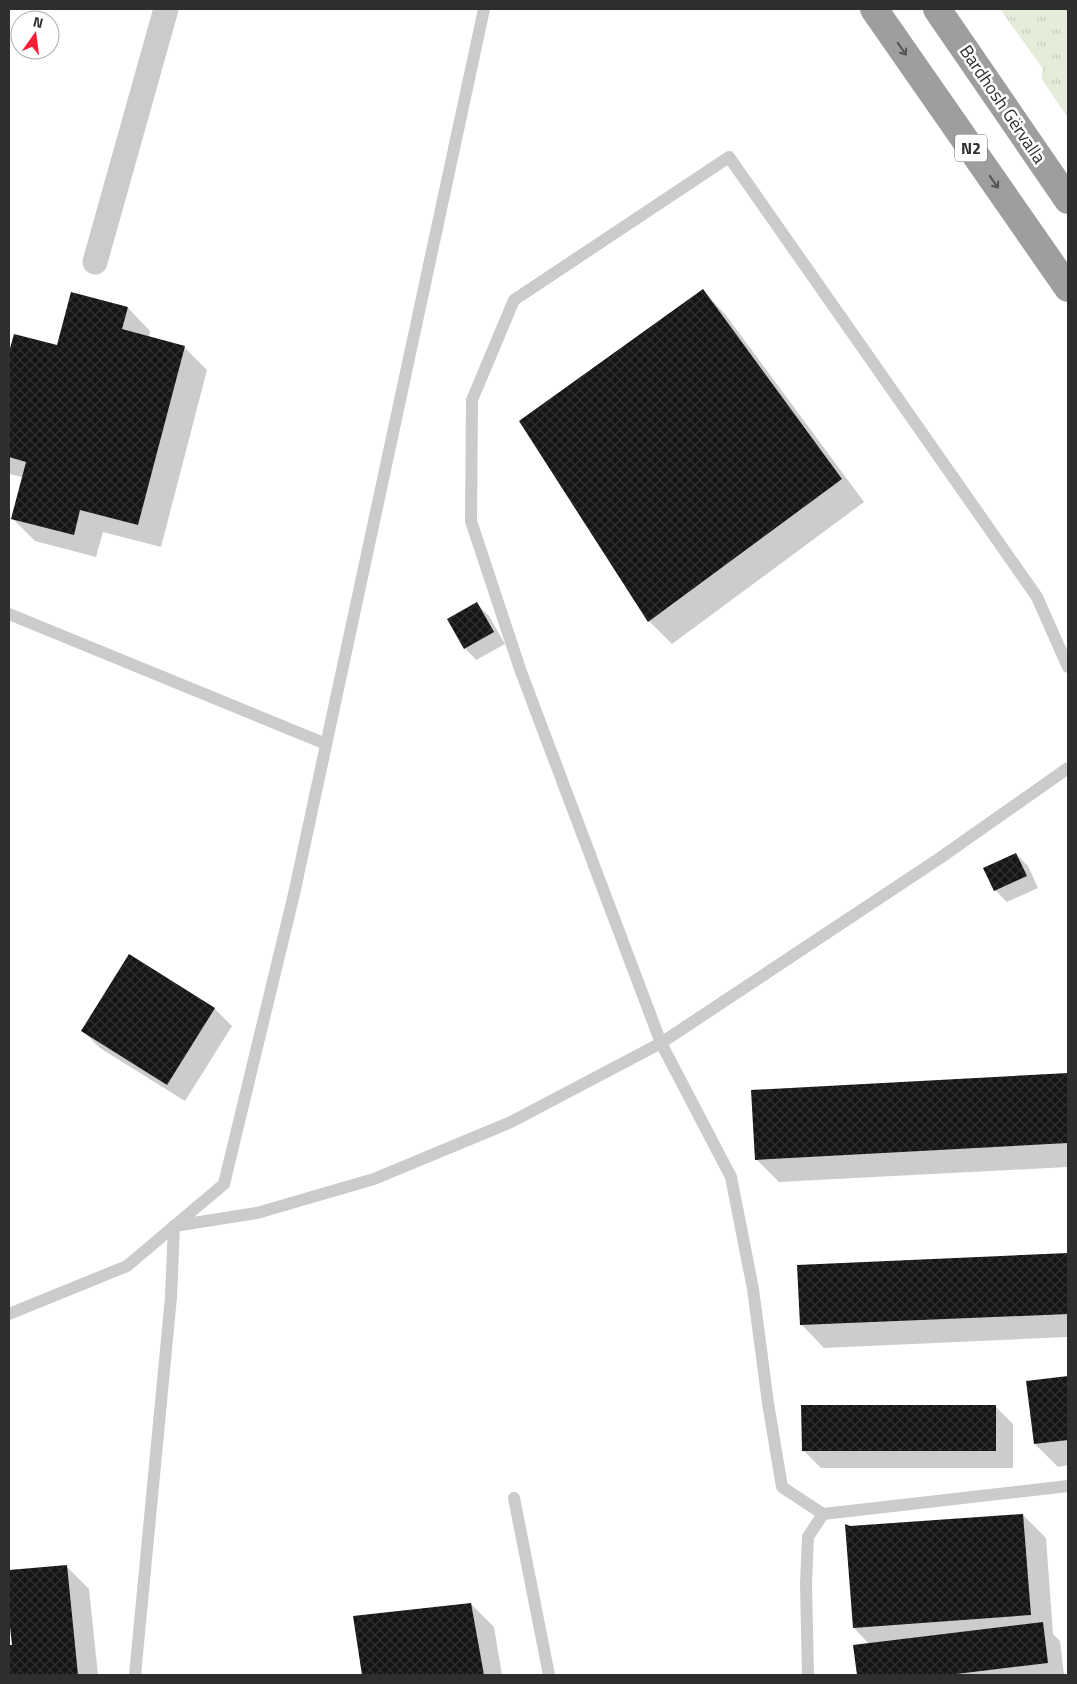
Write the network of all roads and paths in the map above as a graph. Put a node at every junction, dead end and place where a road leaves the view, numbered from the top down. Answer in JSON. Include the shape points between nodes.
{"nodes":[{"id":1,"x":166,"y":9,"type":"edge"},
{"id":2,"x":484,"y":9,"type":"edge"},
{"id":3,"x":874,"y":9,"type":"edge"},
{"id":4,"x":937,"y":9,"type":"edge"},
{"id":5,"x":1068,"y":200,"type":"edge"},
{"id":6,"x":95,"y":262,"type":"dead end"},
{"id":7,"x":1068,"y":288,"type":"edge"},
{"id":8,"x":9,"y":614,"type":"edge"},
{"id":9,"x":1068,"y":667,"type":"edge"},
{"id":10,"x":326,"y":744,"type":"junction"},
{"id":11,"x":1068,"y":768,"type":"edge"},
{"id":12,"x":661,"y":1044,"type":"junction"},
{"id":13,"x":174,"y":1226,"type":"junction"},
{"id":14,"x":9,"y":1314,"type":"edge"},
{"id":15,"x":1068,"y":1486,"type":"edge"},
{"id":16,"x":514,"y":1498,"type":"dead end"},
{"id":17,"x":823,"y":1514,"type":"junction"},
{"id":18,"x":135,"y":1675,"type":"edge"},
{"id":19,"x":549,"y":1675,"type":"edge"},
{"id":20,"x":808,"y":1675,"type":"edge"}],
"edges":[{"from":1,"to":6,"type":"street"},
{"from":2,"to":10,"type":"lane"},
{"from":3,"to":7,"type":"highway","number":"N2","one_way":true},
{"from":4,"to":5,"type":"highway","name":"Bardhosh Gërvalla"},
{"from":8,"to":10,"type":"lane"},
{"from":9,"to":12,"type":"lane","via":[[1037,597],[729,157],[514,300],[472,400],[471,521],[520,668]]},
{"from":10,"to":13,"type":"lane","via":[[294,894],[224,1184]]},
{"from":11,"to":12,"type":"lane","via":[[940,858]]},
{"from":12,"to":13,"type":"lane","via":[[511,1122],[374,1179],[257,1212]]},
{"from":12,"to":17,"type":"lane","via":[[732,1177],[753,1289],[782,1487]]},
{"from":13,"to":14,"type":"lane","via":[[127,1266]]},
{"from":13,"to":18,"type":"lane","via":[[171,1297]]},
{"from":15,"to":17,"type":"lane"},
{"from":16,"to":19,"type":"lane"},
{"from":17,"to":20,"type":"lane","via":[[808,1537]]}]}
